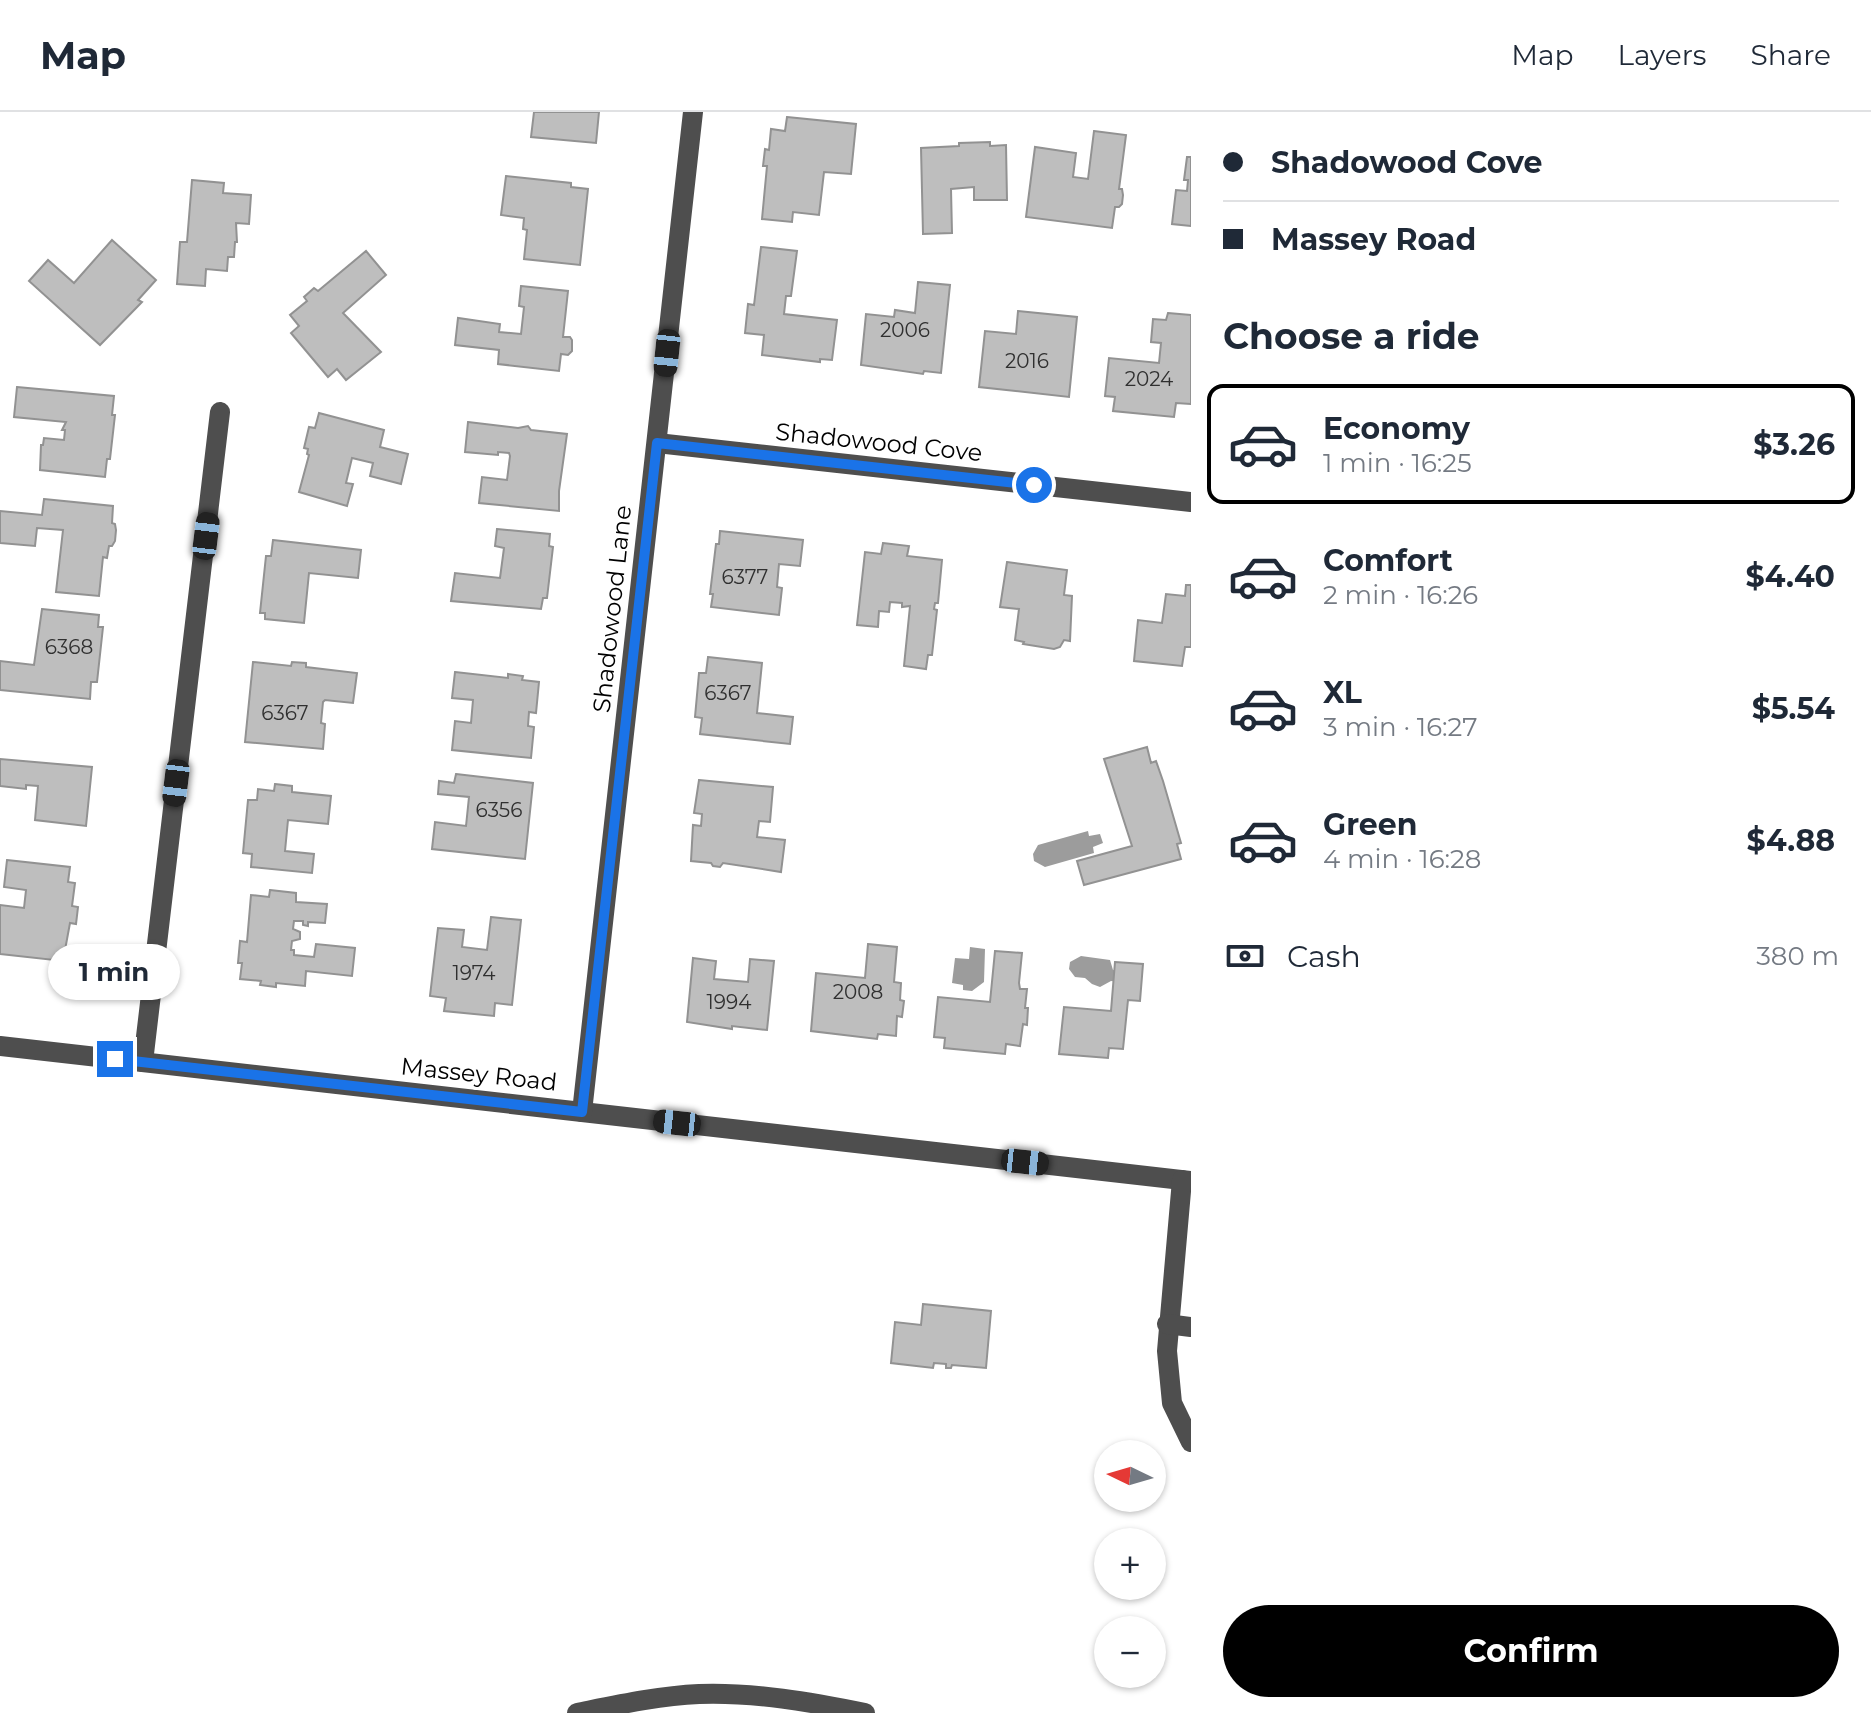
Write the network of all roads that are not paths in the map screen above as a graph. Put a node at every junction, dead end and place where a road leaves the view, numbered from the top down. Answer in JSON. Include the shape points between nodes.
{"nodes":[{"id":1,"x":693,"y":112,"type":"edge"},
{"id":2,"x":220,"y":412,"type":"dead end"},
{"id":3,"x":657,"y":443,"type":"junction"},
{"id":4,"x":1191,"y":502,"type":"edge"},
{"id":5,"x":0,"y":1046,"type":"edge"},
{"id":6,"x":143,"y":1062,"type":"junction"},
{"id":7,"x":582,"y":1112,"type":"junction"},
{"id":8,"x":1186,"y":1180,"type":"edge"},
{"id":9,"x":1167,"y":1324,"type":"junction"},
{"id":10,"x":1191,"y":1327,"type":"edge"},
{"id":11,"x":1191,"y":1442,"type":"edge"},
{"id":12,"x":686,"y":1704,"type":"edge"},
{"id":13,"x":577,"y":1713,"type":"edge"},
{"id":14,"x":865,"y":1713,"type":"edge"}],
"edges":[{"from":1,"to":3,"type":"street","name":"Shadowood Lane"},
{"from":2,"to":6,"type":"street"},
{"from":3,"to":4,"type":"street","name":"Shadowood Cove"},
{"from":3,"to":7,"type":"street","name":"Shadowood Lane"},
{"from":5,"to":6,"type":"street","name":"Massey Road"},
{"from":6,"to":7,"type":"street","name":"Massey Road"},
{"from":7,"to":8,"type":"street","name":"Massey Road"},
{"from":8,"to":9,"type":"street"},
{"from":9,"to":10,"type":"street"},
{"from":9,"to":11,"type":"street","via":[[1170,1391]]},
{"from":12,"to":13,"type":"street"},
{"from":12,"to":14,"type":"street","via":[[716,1694]]}]}
